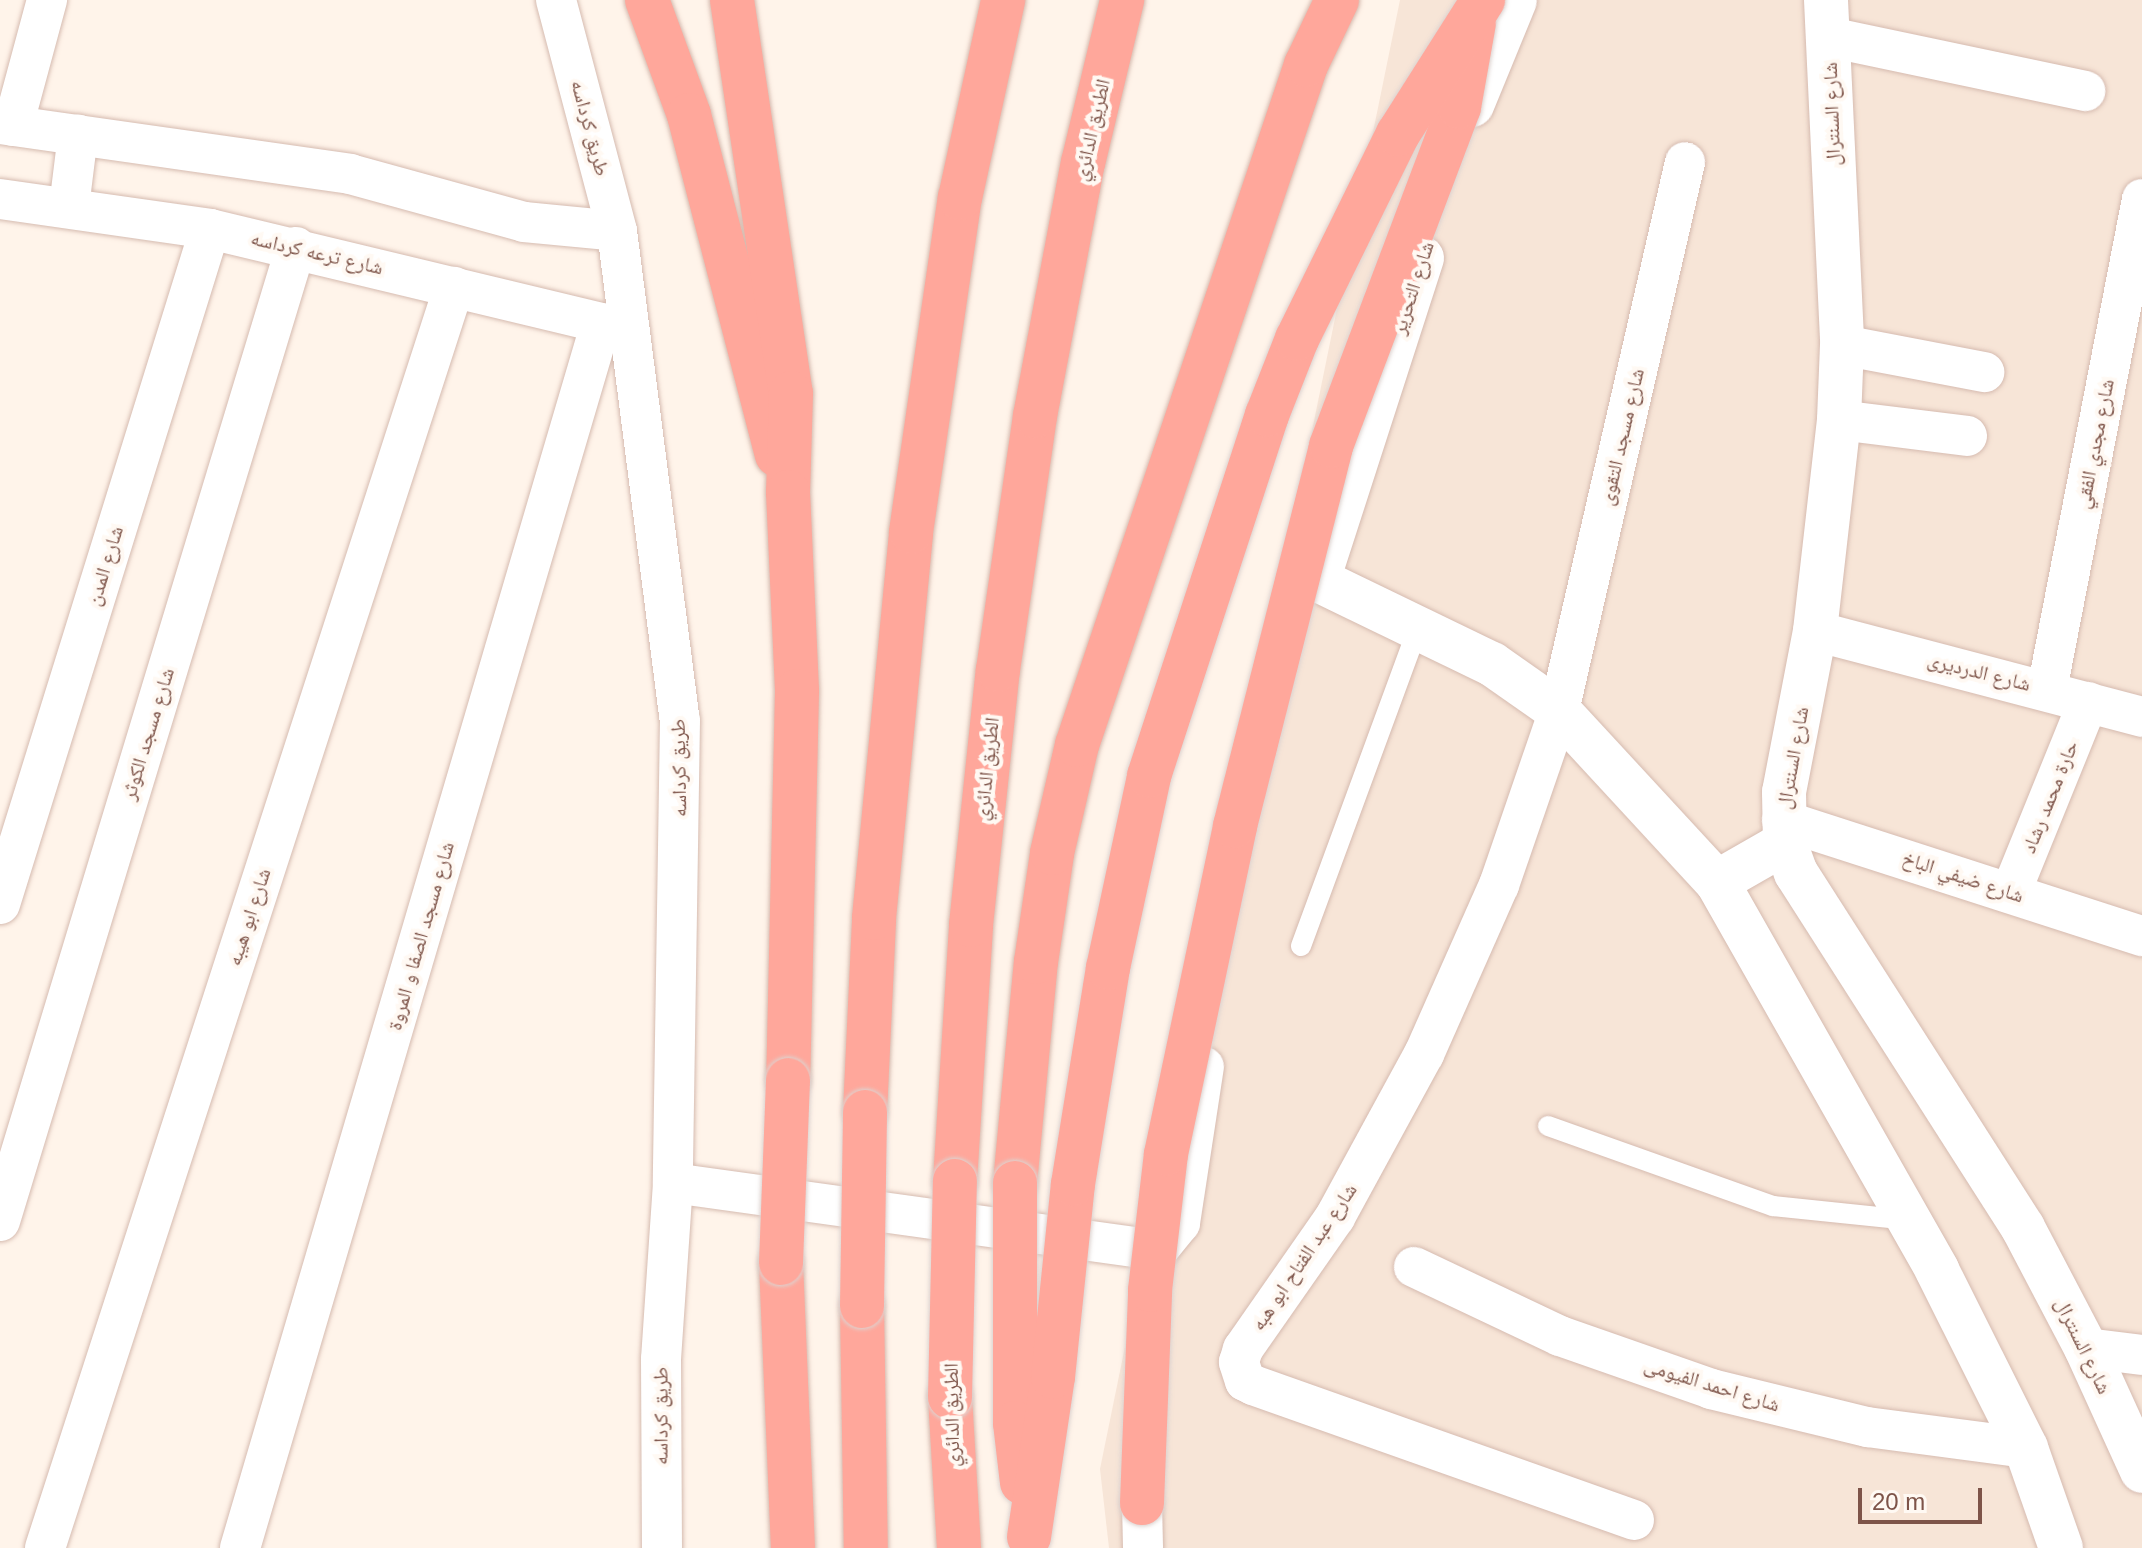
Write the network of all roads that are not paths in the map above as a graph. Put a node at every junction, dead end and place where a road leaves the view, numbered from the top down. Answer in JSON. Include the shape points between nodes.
{"nodes":[{"id":1,"x":47,"y":0,"type":"edge"},
{"id":2,"x":556,"y":0,"type":"edge"},
{"id":3,"x":647,"y":0,"type":"edge"},
{"id":4,"x":732,"y":0,"type":"edge"},
{"id":5,"x":1003,"y":0,"type":"edge"},
{"id":6,"x":1122,"y":0,"type":"edge"},
{"id":7,"x":1337,"y":0,"type":"edge"},
{"id":8,"x":1491,"y":4,"type":"edge"},
{"id":9,"x":1828,"y":18,"type":"edge"},
{"id":10,"x":2085,"y":91,"type":"dead end"},
{"id":11,"x":6,"y":125,"type":"edge"},
{"id":12,"x":78,"y":135,"type":"junction"},
{"id":13,"x":1685,"y":162,"type":"dead end"},
{"id":14,"x":0,"y":199,"type":"edge"},
{"id":15,"x":2142,"y":199,"type":"edge"},
{"id":16,"x":69,"y":207,"type":"junction"},
{"id":17,"x":210,"y":229,"type":"junction"},
{"id":18,"x":617,"y":231,"type":"junction"},
{"id":19,"x":296,"y":247,"type":"junction"},
{"id":20,"x":454,"y":287,"type":"junction"},
{"id":21,"x":616,"y":326,"type":"junction"},
{"id":22,"x":1842,"y":345,"type":"junction"},
{"id":23,"x":1984,"y":372,"type":"dead end"},
{"id":24,"x":1839,"y":420,"type":"junction"},
{"id":25,"x":1967,"y":436,"type":"dead end"},
{"id":26,"x":788,"y":492,"type":"junction"},
{"id":27,"x":1318,"y":580,"type":"junction"},
{"id":28,"x":1419,"y":625,"type":"junction"},
{"id":29,"x":1815,"y":631,"type":"junction"},
{"id":30,"x":2047,"y":690,"type":"junction"},
{"id":31,"x":2088,"y":702,"type":"junction"},
{"id":32,"x":2140,"y":706,"type":"edge"},
{"id":33,"x":1559,"y":711,"type":"junction"},
{"id":34,"x":1784,"y":832,"type":"junction"},
{"id":35,"x":1717,"y":882,"type":"junction"},
{"id":36,"x":2011,"y":892,"type":"junction"},
{"id":37,"x":0,"y":904,"type":"edge"},
{"id":38,"x":2142,"y":936,"type":"edge"},
{"id":39,"x":1301,"y":946,"type":"dead end"},
{"id":40,"x":1548,"y":1126,"type":"dead end"},
{"id":41,"x":673,"y":1183,"type":"junction"},
{"id":42,"x":1909,"y":1220,"type":"junction"},
{"id":43,"x":0,"y":1221,"type":"edge"},
{"id":44,"x":1414,"y":1267,"type":"dead end"},
{"id":45,"x":2086,"y":1348,"type":"junction"},
{"id":46,"x":2142,"y":1355,"type":"edge"},
{"id":47,"x":2026,"y":1448,"type":"junction"},
{"id":48,"x":2142,"y":1471,"type":"edge"},
{"id":49,"x":1142,"y":1503,"type":"joint"},
{"id":50,"x":1634,"y":1520,"type":"dead end"},
{"id":51,"x":1028,"y":1542,"type":"edge"},
{"id":52,"x":45,"y":1548,"type":"edge"},
{"id":53,"x":240,"y":1548,"type":"edge"},
{"id":54,"x":662,"y":1548,"type":"edge"},
{"id":55,"x":793,"y":1548,"type":"edge"},
{"id":56,"x":866,"y":1548,"type":"edge"},
{"id":57,"x":959,"y":1548,"type":"edge"},
{"id":58,"x":1143,"y":1548,"type":"edge"},
{"id":59,"x":2061,"y":1548,"type":"edge"}],
"edges":[{"from":1,"to":11,"type":"street"},
{"from":2,"to":18,"type":"street","name":"طريق كرداسه"},
{"from":3,"to":26,"type":"highway","via":[[689,115]]},
{"from":4,"to":26,"type":"highway","via":[[791,393]]},
{"from":5,"to":56,"type":"highway","bridge":true,"via":[[960,198],[911,532],[874,918],[862,1306]]},
{"from":6,"to":57,"type":"highway","name":"الطريق الدائري","bridge":true,"via":[[1083,163],[1035,416],[998,670],[971,925],[955,1181],[950,1397]]},
{"from":7,"to":51,"type":"highway","bridge":true,"via":[[1306,65],[1077,745],[1052,853],[1015,1183],[1015,1423]]},
{"from":8,"to":27,"type":"street","name":"شارع التحرير","via":[[1487,61]]},
{"from":8,"to":49,"type":"highway","bridge":true,"via":[[1459,107],[1348,390],[1235,826],[1166,1154],[1150,1290]]},
{"from":8,"to":51,"type":"highway","bridge":true,"via":[[1398,134],[1297,339],[1267,415],[1149,776],[1108,968],[1073,1184],[1053,1377]]},
{"from":9,"to":10,"type":"street"},
{"from":9,"to":22,"type":"street","name":"شارع السنترال"},
{"from":11,"to":12,"type":"street"},
{"from":12,"to":16,"type":"street"},
{"from":12,"to":18,"type":"street","via":[[350,174],[524,222]]},
{"from":13,"to":33,"type":"street","name":"شارع مسجد التقوى"},
{"from":14,"to":16,"type":"street","name":"شارع ترعه كرداسه"},
{"from":15,"to":30,"type":"street","name":"شارع مجدي الفقي"},
{"from":16,"to":17,"type":"street","name":"شارع ترعه كرداسه"},
{"from":17,"to":19,"type":"street","name":"شارع ترعه كرداسه"},
{"from":17,"to":37,"type":"street","name":"شارع المدن"},
{"from":18,"to":21,"type":"street","name":"طريق كرداسه"},
{"from":19,"to":20,"type":"street","name":"شارع ترعه كرداسه"},
{"from":19,"to":43,"type":"street","name":"شارع مسجد الكوثر"},
{"from":20,"to":21,"type":"street","name":"شارع ترعه كرداسه"},
{"from":20,"to":52,"type":"street","name":"شارع ابو هيبه"},
{"from":21,"to":41,"type":"street","name":"طريق كرداسه","via":[[680,720]]},
{"from":21,"to":53,"type":"street","name":"شارع مسجد الصفا و المروة"},
{"from":22,"to":23,"type":"street"},
{"from":22,"to":24,"type":"street","name":"شارع السنترال"},
{"from":24,"to":25,"type":"street"},
{"from":24,"to":29,"type":"street","name":"شارع السنترال"},
{"from":26,"to":55,"type":"highway","bridge":true,"via":[[797,691],[781,1263]]},
{"from":27,"to":28,"type":"street"},
{"from":27,"to":41,"type":"street","via":[[1214,1003],[1180,1223],[1165,1248],[1120,1248]]},
{"from":28,"to":33,"type":"street","via":[[1492,664]]},
{"from":28,"to":39,"type":"lane"},
{"from":29,"to":30,"type":"street","name":"شارع الدرديرى"},
{"from":29,"to":34,"type":"street","name":"شارع السنترال"},
{"from":30,"to":31,"type":"street","name":"شارع الدرديرى"},
{"from":31,"to":32,"type":"street","name":"شارع الدرديرى"},
{"from":31,"to":36,"type":"street","name":"حارة محمد رشاد"},
{"from":33,"to":35,"type":"street"},
{"from":33,"to":50,"type":"street","name":"شارع عبد الفتاح ابو هبه","via":[[1499,885],[1424,1054],[1335,1217],[1239,1362],[1245,1381],[1253,1385]]},
{"from":34,"to":35,"type":"street"},
{"from":34,"to":36,"type":"street","name":"شارع ضيفي الباخ"},
{"from":34,"to":45,"type":"street","name":"شارع السنترال","via":[[1796,873],[2023,1228]]},
{"from":35,"to":42,"type":"street"},
{"from":36,"to":38,"type":"street","name":"شارع ضيفي الباخ"},
{"from":40,"to":42,"type":"lane","via":[[1773,1206]]},
{"from":41,"to":54,"type":"street","name":"طريق كرداسه","via":[[661,1359]]},
{"from":42,"to":47,"type":"street"},
{"from":44,"to":47,"type":"street","name":"شارع احمد الفيومى","via":[[1560,1336],[1711,1389],[1867,1427]]},
{"from":45,"to":46,"type":"street"},
{"from":45,"to":48,"type":"street","name":"شارع السنترال"},
{"from":47,"to":59,"type":"street"},
{"from":49,"to":58,"type":"street"}]}
